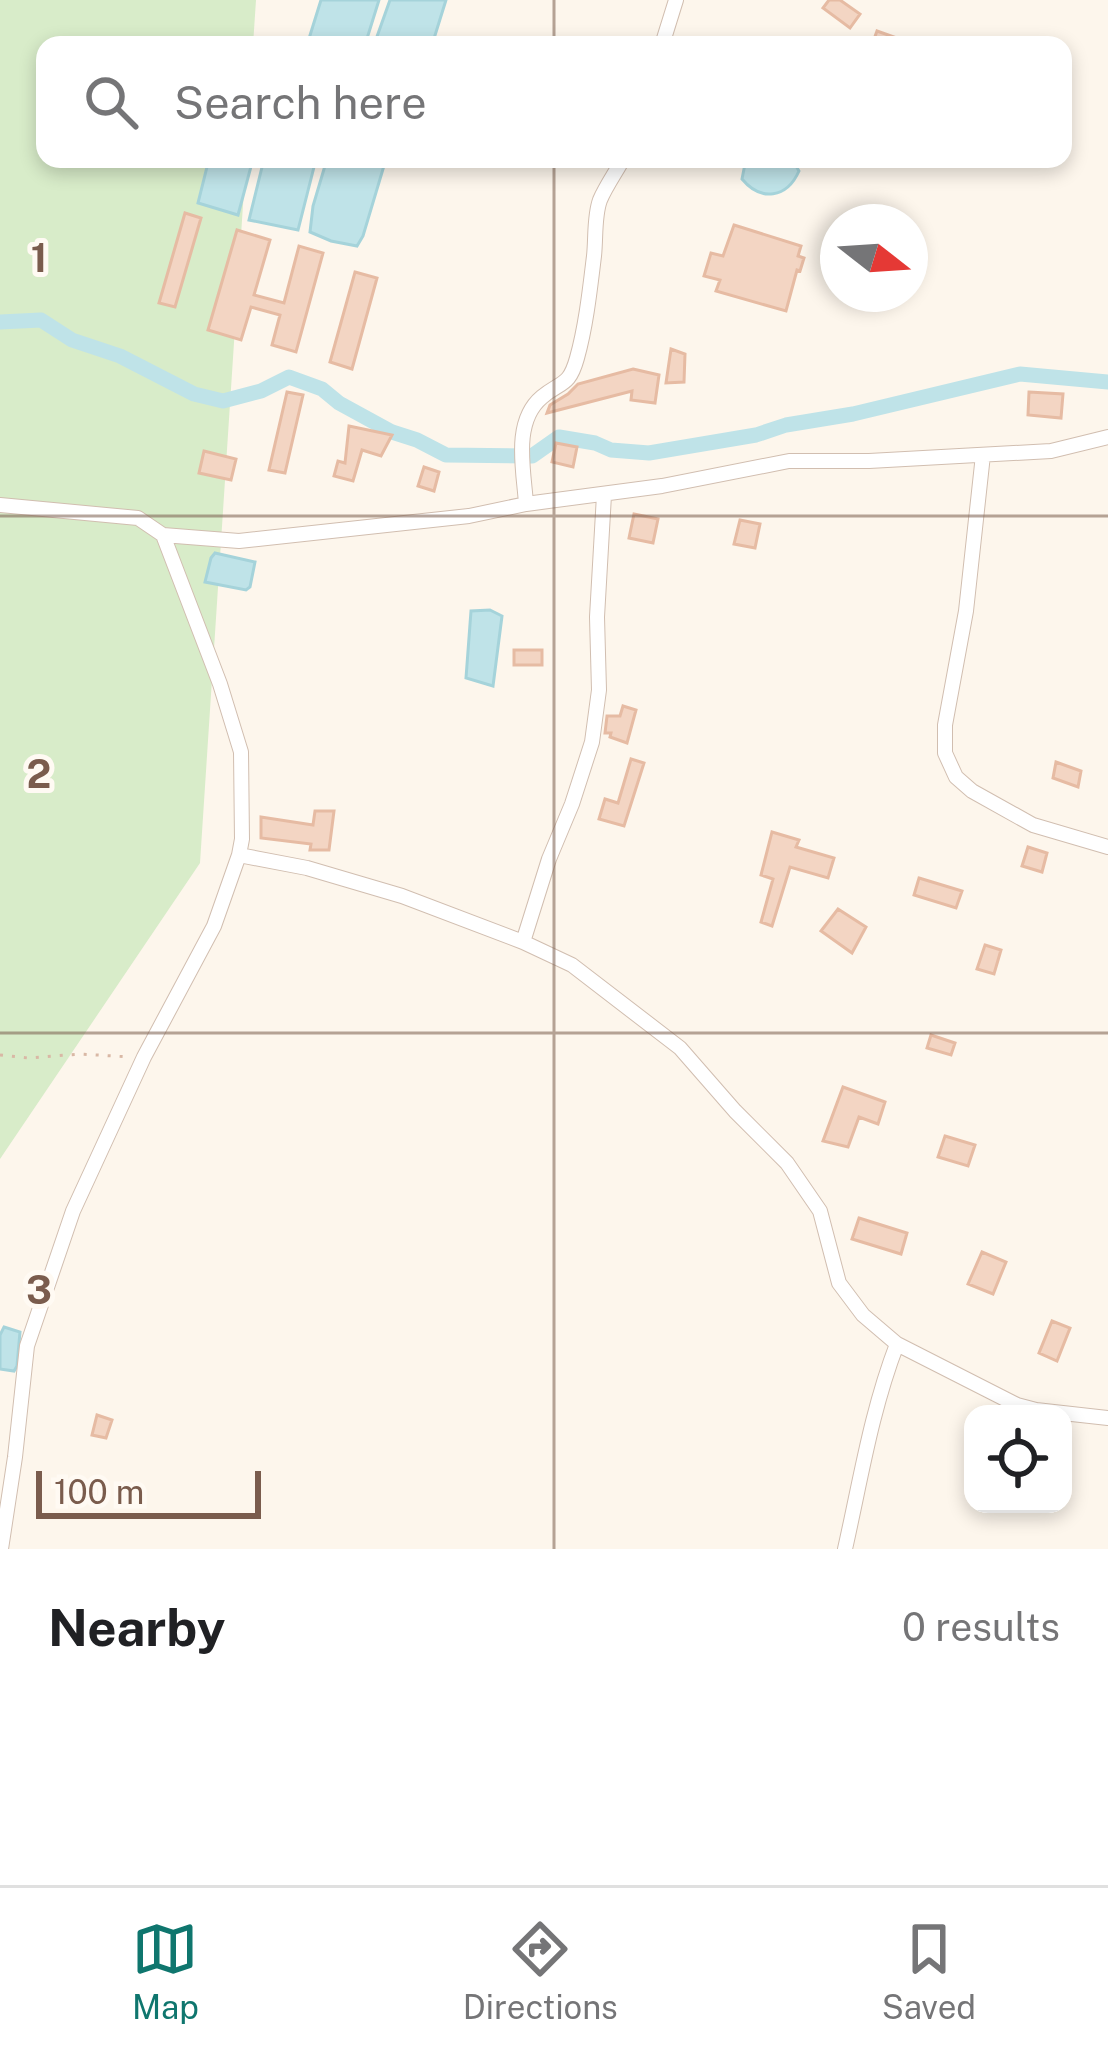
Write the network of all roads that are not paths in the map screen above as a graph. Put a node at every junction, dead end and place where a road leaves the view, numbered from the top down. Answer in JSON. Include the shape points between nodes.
{"nodes":[{"id":1,"x":676,"y":0,"type":"edge"},
{"id":2,"x":665,"y":36,"type":"edge"},
{"id":3,"x":618,"y":168,"type":"edge"},
{"id":4,"x":1108,"y":437,"type":"edge"},
{"id":5,"x":983,"y":455,"type":"junction"},
{"id":6,"x":604,"y":495,"type":"junction"},
{"id":7,"x":526,"y":504,"type":"junction"},
{"id":8,"x":0,"y":505,"type":"edge"},
{"id":9,"x":163,"y":535,"type":"junction"},
{"id":10,"x":1108,"y":847,"type":"edge"},
{"id":11,"x":239,"y":855,"type":"junction"},
{"id":12,"x":523,"y":942,"type":"junction"},
{"id":13,"x":897,"y":1344,"type":"junction"},
{"id":14,"x":1108,"y":1418,"type":"edge"},
{"id":15,"x":1,"y":1549,"type":"edge"},
{"id":16,"x":845,"y":1549,"type":"edge"}],
"edges":[{"from":1,"to":2,"type":"street"},
{"from":3,"to":7,"type":"street","via":[[598,203],[573,373],[527,419]]},
{"from":4,"to":5,"type":"street"},
{"from":5,"to":6,"type":"street","via":[[789,461]]},
{"from":5,"to":10,"type":"street","via":[[945,753],[972,791],[1034,825]]},
{"from":6,"to":7,"type":"street"},
{"from":6,"to":12,"type":"street","via":[[592,742]]},
{"from":7,"to":9,"type":"street","via":[[239,541]]},
{"from":8,"to":9,"type":"street","via":[[138,518]]},
{"from":9,"to":11,"type":"street","via":[[241,752]]},
{"from":11,"to":12,"type":"street","via":[[402,896]]},
{"from":11,"to":15,"type":"street","via":[[214,926],[73,1210],[27,1346]]},
{"from":12,"to":13,"type":"street","via":[[572,965],[680,1048],[787,1163],[820,1211],[839,1283]]},
{"from":13,"to":14,"type":"street","via":[[1017,1405]]},
{"from":13,"to":16,"type":"street","via":[[862,1457]]}]}
